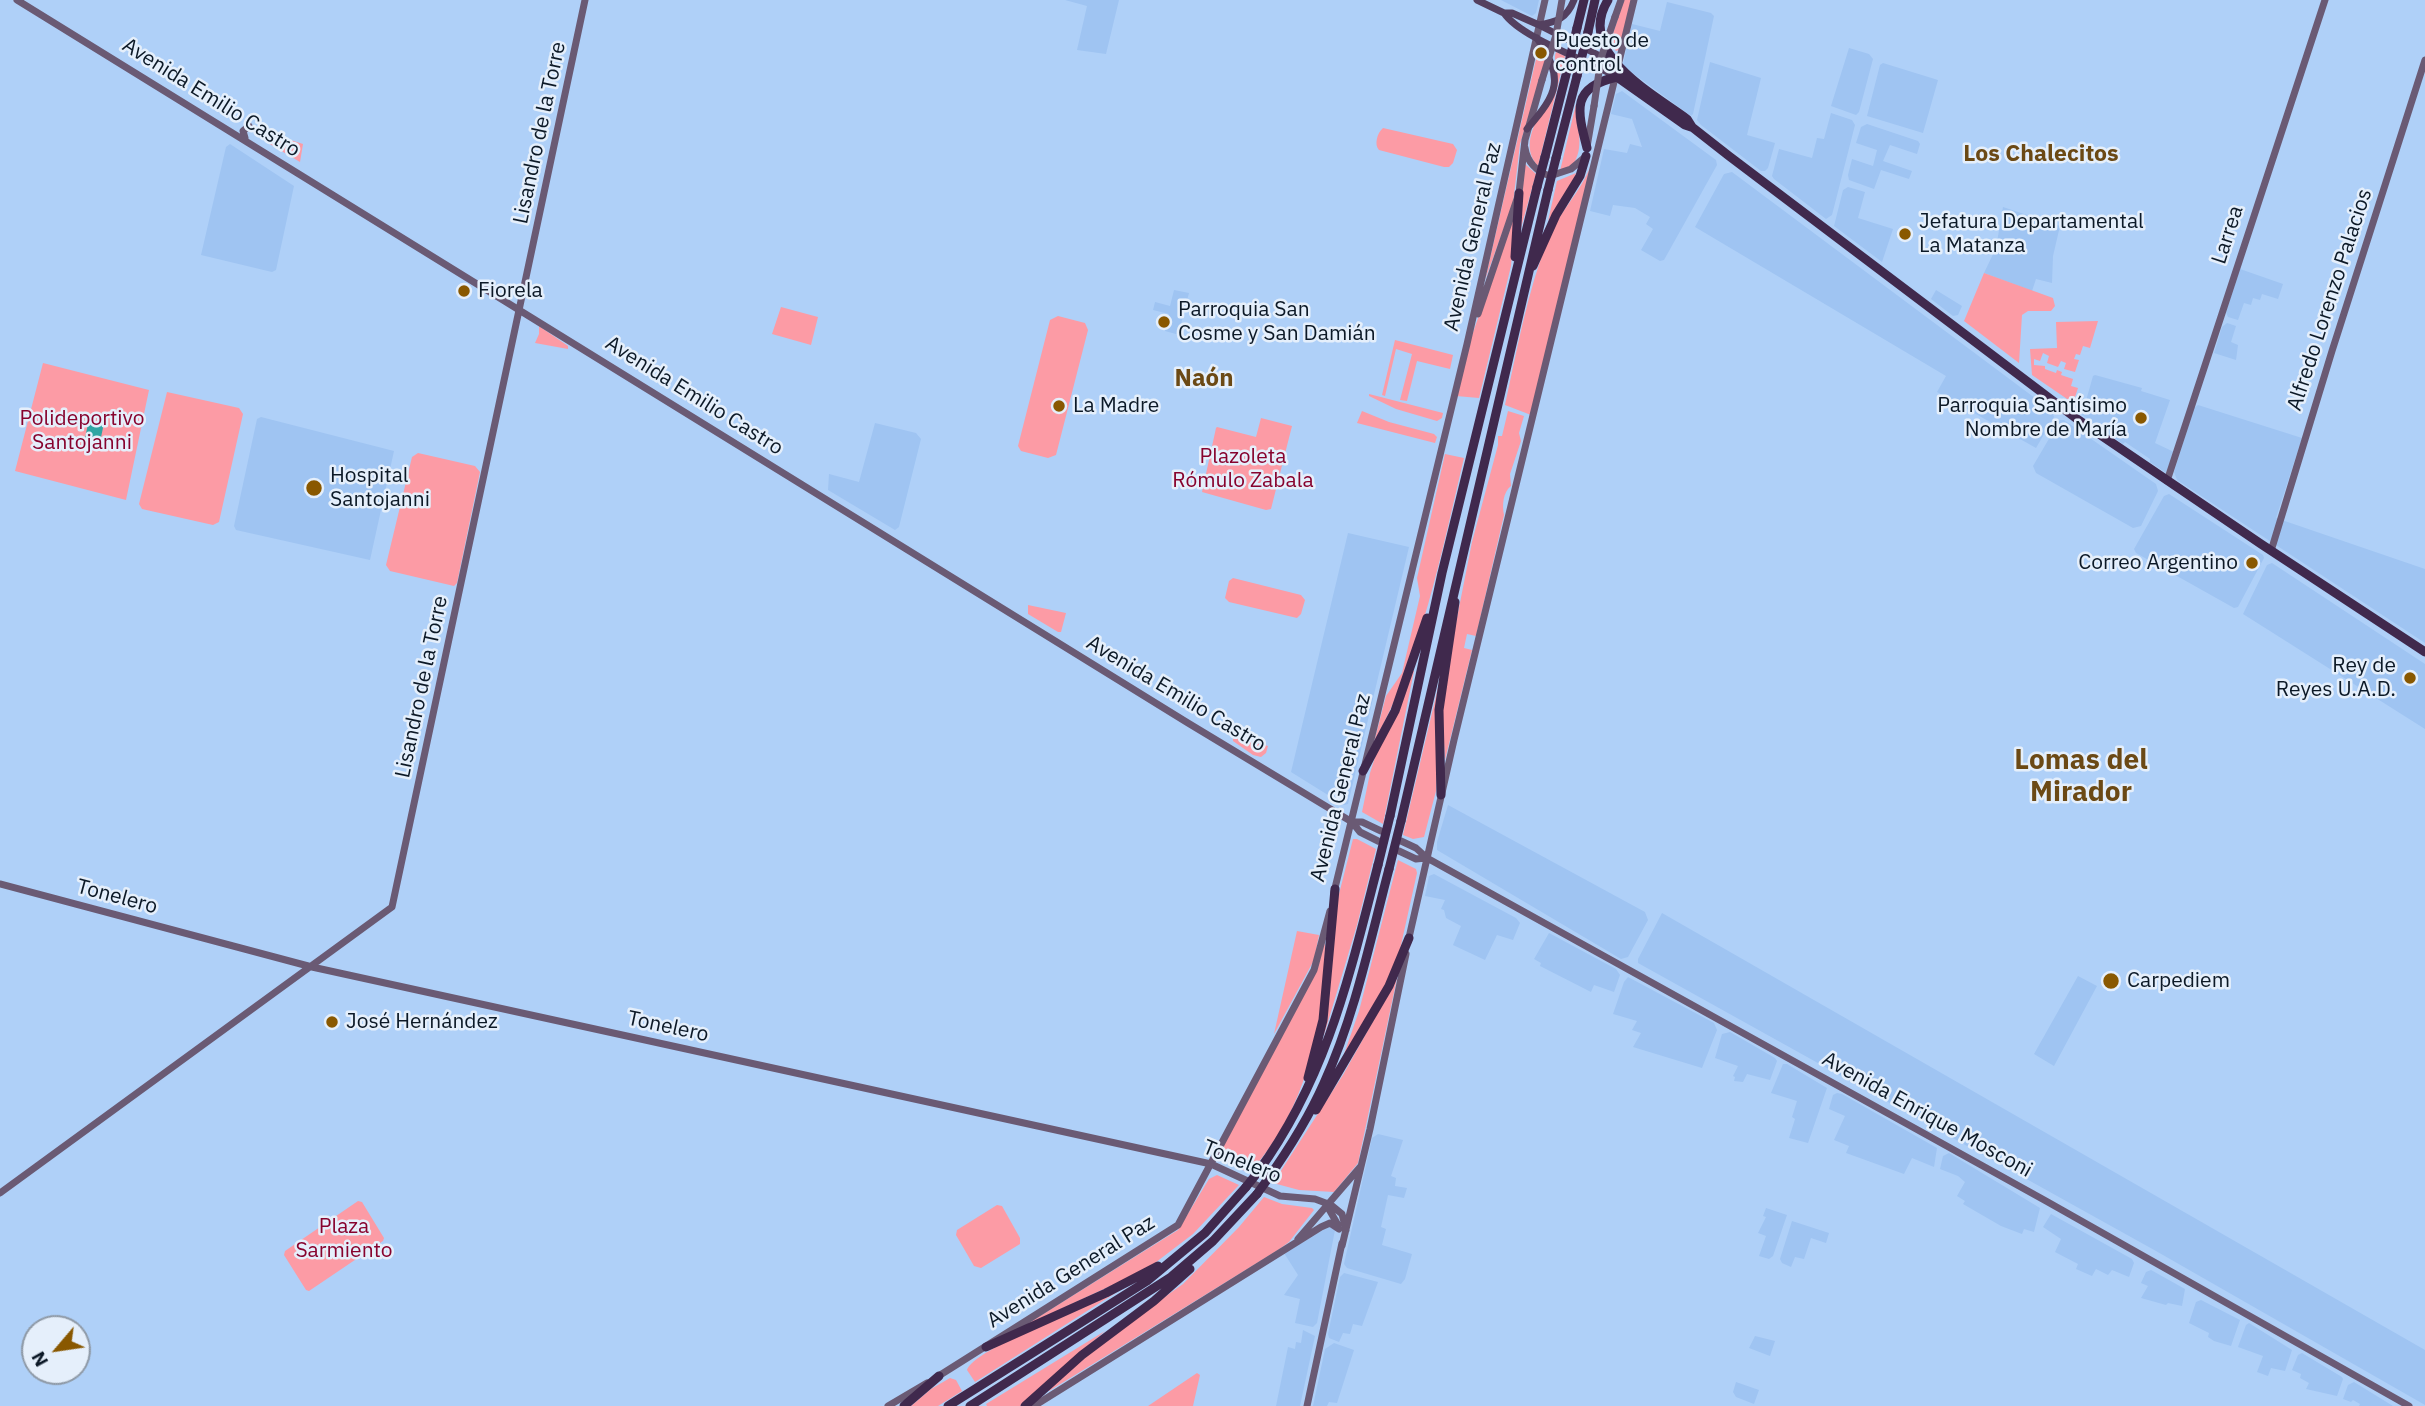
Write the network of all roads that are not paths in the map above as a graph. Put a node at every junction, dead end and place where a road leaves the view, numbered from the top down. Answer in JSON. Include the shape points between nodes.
{"nodes":[{"id":1,"x":17,"y":0,"type":"edge"},
{"id":2,"x":585,"y":0,"type":"edge"},
{"id":3,"x":1477,"y":0,"type":"edge"},
{"id":4,"x":1545,"y":0,"type":"edge"},
{"id":5,"x":1562,"y":0,"type":"edge"},
{"id":6,"x":1574,"y":0,"type":"edge"},
{"id":7,"x":1584,"y":0,"type":"edge"},
{"id":8,"x":1595,"y":0,"type":"edge"},
{"id":9,"x":1608,"y":0,"type":"edge"},
{"id":10,"x":1621,"y":0,"type":"edge"},
{"id":11,"x":1634,"y":0,"type":"edge"},
{"id":12,"x":2325,"y":0,"type":"edge"},
{"id":13,"x":1504,"y":13,"type":"junction"},
{"id":14,"x":1539,"y":25,"type":"junction"},
{"id":15,"x":1536,"y":37,"type":"junction"},
{"id":16,"x":2425,"y":60,"type":"edge"},
{"id":17,"x":1617,"y":72,"type":"junction"},
{"id":18,"x":249,"y":126,"type":"dead end"},
{"id":19,"x":1527,"y":129,"type":"junction"},
{"id":20,"x":245,"y":139,"type":"junction"},
{"id":21,"x":1525,"y":140,"type":"junction"},
{"id":22,"x":1587,"y":152,"type":"junction"},
{"id":23,"x":1519,"y":193,"type":"junction"},
{"id":24,"x":1513,"y":280,"type":"junction"},
{"id":25,"x":1524,"y":287,"type":"junction"},
{"id":26,"x":520,"y":310,"type":"junction"},
{"id":27,"x":1467,"y":344,"type":"junction"},
{"id":28,"x":2166,"y":481,"type":"junction"},
{"id":29,"x":2271,"y":551,"type":"junction"},
{"id":30,"x":1460,"y":561,"type":"junction"},
{"id":31,"x":1442,"y":573,"type":"junction"},
{"id":32,"x":2425,"y":652,"type":"edge"},
{"id":33,"x":1363,"y":771,"type":"junction"},
{"id":34,"x":1441,"y":794,"type":"junction"},
{"id":35,"x":1352,"y":822,"type":"junction"},
{"id":36,"x":1381,"y":831,"type":"dead end"},
{"id":37,"x":1378,"y":841,"type":"dead end"},
{"id":38,"x":1401,"y":841,"type":"dead end"},
{"id":39,"x":1399,"y":851,"type":"dead end"},
{"id":40,"x":1427,"y":858,"type":"junction"},
{"id":41,"x":0,"y":884,"type":"edge"},
{"id":42,"x":1335,"y":889,"type":"junction"},
{"id":43,"x":1409,"y":938,"type":"junction"},
{"id":44,"x":312,"y":967,"type":"junction"},
{"id":45,"x":1298,"y":1109,"type":"junction"},
{"id":46,"x":1300,"y":1131,"type":"junction"},
{"id":47,"x":1212,"y":1164,"type":"junction"},
{"id":48,"x":1361,"y":1166,"type":"junction"},
{"id":49,"x":0,"y":1193,"type":"edge"},
{"id":50,"x":1326,"y":1204,"type":"junction"},
{"id":51,"x":1343,"y":1229,"type":"junction"},
{"id":52,"x":1205,"y":1233,"type":"junction"},
{"id":53,"x":1213,"y":1241,"type":"junction"},
{"id":54,"x":1295,"y":1243,"type":"junction"},
{"id":55,"x":986,"y":1347,"type":"junction"},
{"id":56,"x":939,"y":1376,"type":"junction"},
{"id":57,"x":1044,"y":1395,"type":"junction"},
{"id":58,"x":888,"y":1406,"type":"edge"},
{"id":59,"x":904,"y":1406,"type":"edge"},
{"id":60,"x":948,"y":1406,"type":"edge"},
{"id":61,"x":970,"y":1406,"type":"edge"},
{"id":62,"x":1025,"y":1406,"type":"edge"},
{"id":63,"x":1034,"y":1406,"type":"edge"},
{"id":64,"x":1307,"y":1406,"type":"edge"},
{"id":65,"x":2409,"y":1406,"type":"edge"}],
"edges":[{"from":1,"to":20,"type":"street","name":"Avenida Emilio Castro"},
{"from":2,"to":26,"type":"street","name":"Lisandro de la Torre"},
{"from":3,"to":13,"type":"main road"},
{"from":4,"to":14,"type":"street","name":"Avenida General Paz"},
{"from":5,"to":19,"type":"street","bridge":true},
{"from":6,"to":14,"type":"main road","via":[[1564,17]]},
{"from":7,"to":24,"type":"highway","name":"Avenida General Paz","bridge":true},
{"from":8,"to":25,"type":"highway","bridge":true},
{"from":9,"to":17,"type":"highway","via":[[1600,18],[1601,33]]},
{"from":10,"to":22,"type":"street","bridge":true,"via":[[1601,58]]},
{"from":11,"to":17,"type":"street"},
{"from":12,"to":28,"type":"street","name":"Larrea"},
{"from":13,"to":14,"type":"main road"},
{"from":13,"to":15,"type":"main road"},
{"from":14,"to":15,"type":"street","name":"Avenida General Paz"},
{"from":14,"to":17,"type":"main road","via":[[1605,59]]},
{"from":15,"to":17,"type":"main road"},
{"from":15,"to":19,"type":"main road","via":[[1554,66],[1554,83]]},
{"from":15,"to":27,"type":"street","name":"Avenida General Paz"},
{"from":16,"to":29,"type":"street","name":"Alfredo Lorenzo Palacios"},
{"from":17,"to":22,"type":"highway","via":[[1595,83],[1582,97],[1580,121]]},
{"from":17,"to":28,"type":"highway"},
{"from":17,"to":34,"type":"street"},
{"from":18,"to":20,"type":"street","via":[[243,131]]},
{"from":19,"to":21,"type":"street"},
{"from":20,"to":26,"type":"street","name":"Avenida Emilio Castro"},
{"from":21,"to":22,"type":"street","via":[[1527,157],[1545,174],[1564,173]]},
{"from":21,"to":23,"type":"street"},
{"from":22,"to":25,"type":"highway","via":[[1580,176],[1556,215]]},
{"from":23,"to":24,"type":"highway"},
{"from":23,"to":27,"type":"street"},
{"from":24,"to":31,"type":"highway","name":"Avenida General Paz"},
{"from":25,"to":30,"type":"highway"},
{"from":26,"to":35,"type":"street","name":"Avenida Emilio Castro"},
{"from":26,"to":44,"type":"street","name":"Lisandro de la Torre","via":[[391,907]]},
{"from":27,"to":33,"type":"street","name":"Avenida General Paz"},
{"from":28,"to":29,"type":"highway"},
{"from":29,"to":32,"type":"highway"},
{"from":30,"to":34,"type":"highway","via":[[1439,710]]},
{"from":30,"to":46,"type":"highway","bridge":true,"via":[[1355,999],[1324,1083]]},
{"from":31,"to":33,"type":"highway","via":[[1395,711]]},
{"from":31,"to":45,"type":"highway","name":"Avenida General Paz","bridge":true,"via":[[1390,816],[1349,976],[1331,1033]]},
{"from":33,"to":35,"type":"street","name":"Avenida General Paz"},
{"from":34,"to":40,"type":"street"},
{"from":35,"to":36,"type":"street","name":"Avenida Emilio Castro"},
{"from":35,"to":37,"type":"street","name":"Avenida Emilio Castro"},
{"from":35,"to":42,"type":"street","name":"Avenida General Paz"},
{"from":38,"to":40,"type":"street"},
{"from":39,"to":40,"type":"street","via":[[1416,859]]},
{"from":40,"to":43,"type":"street"},
{"from":40,"to":65,"type":"street","name":"Avenida Enrique Mosconi"},
{"from":41,"to":44,"type":"street","name":"Tonelero"},
{"from":42,"to":45,"type":"highway","via":[[1323,1020]]},
{"from":42,"to":47,"type":"street","name":"Avenida General Paz","via":[[1314,970]]},
{"from":43,"to":46,"type":"highway","via":[[1385,992],[1325,1097]]},
{"from":43,"to":48,"type":"street"},
{"from":44,"to":47,"type":"street","name":"Tonelero"},
{"from":44,"to":49,"type":"street","name":"Lisandro de la Torre"},
{"from":45,"to":52,"type":"highway","name":"Avenida General Paz","bridge":true,"via":[[1258,1172]]},
{"from":46,"to":53,"type":"highway","bridge":true,"via":[[1257,1194]]},
{"from":47,"to":50,"type":"street","name":"Tonelero","via":[[1280,1196]]},
{"from":47,"to":55,"type":"street","name":"Avenida General Paz","via":[[1176,1227]]},
{"from":48,"to":50,"type":"street"},
{"from":48,"to":51,"type":"street"},
{"from":50,"to":51,"type":"street"},
{"from":50,"to":54,"type":"street"},
{"from":51,"to":54,"type":"street","via":[[1327,1224]]},
{"from":51,"to":64,"type":"street"},
{"from":52,"to":55,"type":"highway","via":[[1136,1278]]},
{"from":52,"to":60,"type":"highway","name":"Avenida General Paz","via":[[1147,1281]]},
{"from":53,"to":57,"type":"highway","via":[[1174,1284],[1100,1340]]},
{"from":53,"to":61,"type":"highway","via":[[1154,1290]]},
{"from":54,"to":57,"type":"street"},
{"from":55,"to":56,"type":"street","name":"Avenida General Paz"},
{"from":56,"to":58,"type":"street","name":"Avenida General Paz"},
{"from":56,"to":59,"type":"highway"},
{"from":57,"to":62,"type":"highway"},
{"from":57,"to":63,"type":"street"}]}
